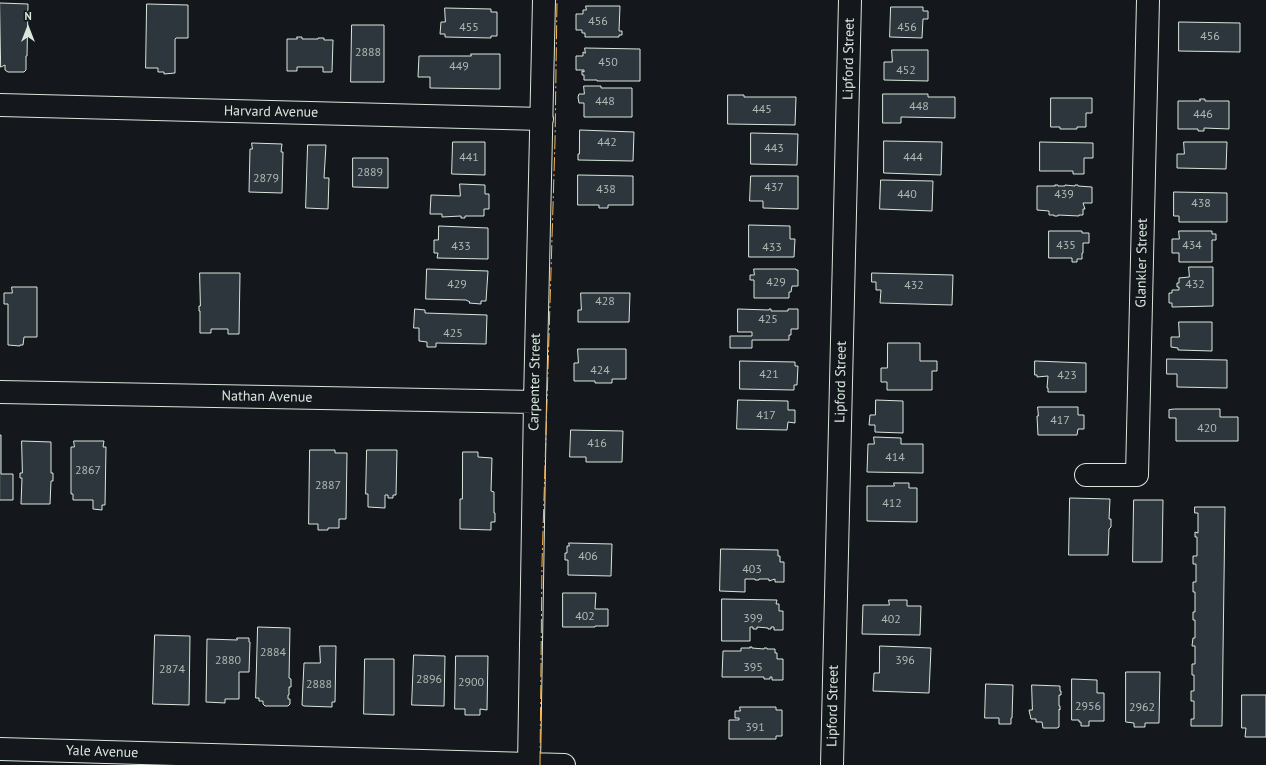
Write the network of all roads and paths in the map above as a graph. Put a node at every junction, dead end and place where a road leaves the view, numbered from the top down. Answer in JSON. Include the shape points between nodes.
{"nodes":[{"id":1,"x":544,"y":0,"type":"edge"},
{"id":2,"x":850,"y":0,"type":"edge"},
{"id":3,"x":1148,"y":0,"type":"edge"},
{"id":4,"x":0,"y":105,"type":"edge"},
{"id":5,"x":542,"y":119,"type":"junction"},
{"id":6,"x":0,"y":392,"type":"edge"},
{"id":7,"x":535,"y":402,"type":"junction"},
{"id":8,"x":1086,"y":475,"type":"dead end"},
{"id":9,"x":0,"y":749,"type":"edge"},
{"id":10,"x":529,"y":765,"type":"edge"},
{"id":11,"x":564,"y":765,"type":"edge"},
{"id":12,"x":832,"y":765,"type":"edge"}],
"edges":[{"from":1,"to":5,"type":"street","name":"Carpenter Street"},
{"from":2,"to":12,"type":"street","name":"Lipford Street"},
{"from":3,"to":8,"type":"street","name":"Glankler Street","via":[[1137,475]]},
{"from":4,"to":5,"type":"street","name":"Harvard Avenue"},
{"from":5,"to":7,"type":"street","name":"Carpenter Street"},
{"from":6,"to":7,"type":"street","name":"Nathan Avenue"},
{"from":7,"to":10,"type":"street","name":"Carpenter Street"},
{"from":9,"to":10,"type":"street","name":"Yale Avenue"},
{"from":10,"to":11,"type":"street","name":"Yale Avenue"}]}
